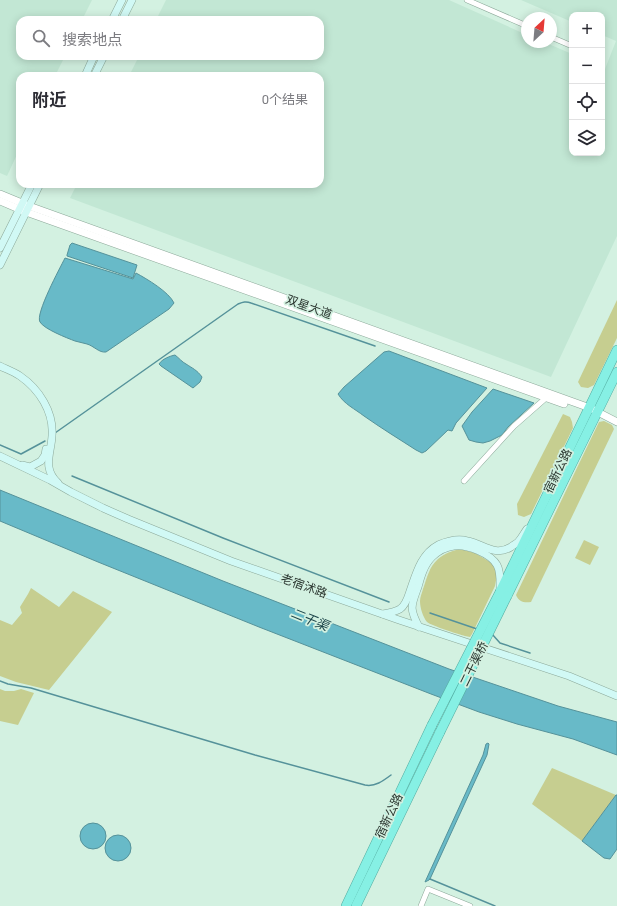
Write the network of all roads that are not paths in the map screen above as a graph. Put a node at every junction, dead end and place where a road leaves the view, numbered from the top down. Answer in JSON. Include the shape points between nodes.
{"nodes":[{"id":1,"x":122,"y":0,"type":"edge"},
{"id":2,"x":132,"y":0,"type":"edge"},
{"id":3,"x":467,"y":0,"type":"edge"},
{"id":4,"x":114,"y":16,"type":"edge"},
{"id":5,"x":124,"y":16,"type":"edge"},
{"id":6,"x":521,"y":23,"type":"edge"},
{"id":7,"x":557,"y":40,"type":"edge"},
{"id":8,"x":569,"y":45,"type":"edge"},
{"id":9,"x":92,"y":60,"type":"edge"},
{"id":10,"x":102,"y":60,"type":"edge"},
{"id":11,"x":87,"y":72,"type":"edge"},
{"id":12,"x":96,"y":72,"type":"edge"},
{"id":13,"x":31,"y":188,"type":"edge"},
{"id":14,"x":37,"y":188,"type":"edge"},
{"id":15,"x":0,"y":194,"type":"edge"},
{"id":16,"x":0,"y":201,"type":"edge"},
{"id":17,"x":24,"y":208,"type":"junction"},
{"id":18,"x":0,"y":248,"type":"edge"},
{"id":19,"x":0,"y":265,"type":"edge"},
{"id":20,"x":617,"y":350,"type":"edge"},
{"id":21,"x":0,"y":366,"type":"edge"},
{"id":22,"x":0,"y":371,"type":"edge"},
{"id":23,"x":617,"y":372,"type":"edge"},
{"id":24,"x":548,"y":396,"type":"junction"},
{"id":25,"x":593,"y":412,"type":"junction"},
{"id":26,"x":617,"y":422,"type":"edge"},
{"id":27,"x":45,"y":454,"type":"junction"},
{"id":28,"x":0,"y":456,"type":"edge"},
{"id":29,"x":16,"y":463,"type":"junction"},
{"id":30,"x":50,"y":480,"type":"junction"},
{"id":31,"x":464,"y":482,"type":"dead end"},
{"id":32,"x":71,"y":492,"type":"junction"},
{"id":33,"x":535,"y":518,"type":"junction"},
{"id":34,"x":502,"y":593,"type":"junction"},
{"id":35,"x":382,"y":614,"type":"junction"},
{"id":36,"x":419,"y":627,"type":"junction"},
{"id":37,"x":617,"y":696,"type":"edge"},
{"id":38,"x":432,"y":725,"type":"joint"},
{"id":39,"x":440,"y":732,"type":"joint"},
{"id":40,"x":346,"y":906,"type":"edge"},
{"id":41,"x":356,"y":906,"type":"edge"},
{"id":42,"x":421,"y":906,"type":"edge"},
{"id":43,"x":470,"y":906,"type":"edge"}],
"edges":[{"from":1,"to":4,"type":"main road"},
{"from":2,"to":5,"type":"main road"},
{"from":3,"to":6,"type":"street"},
{"from":7,"to":8,"type":"street"},
{"from":9,"to":11,"type":"main road"},
{"from":10,"to":12,"type":"main road"},
{"from":13,"to":17,"type":"main road"},
{"from":14,"to":17,"type":"main road"},
{"from":15,"to":17,"type":"street","name":"双星大道"},
{"from":16,"to":17,"type":"street","name":"双星大道"},
{"from":17,"to":18,"type":"main road"},
{"from":17,"to":19,"type":"main road"},
{"from":17,"to":24,"type":"street","name":"双星大道"},
{"from":20,"to":25,"type":"highway","name":"宿新公路"},
{"from":21,"to":32,"type":"main road","via":[[25,380],[44,400],[52,425],[48,465],[50,473]]},
{"from":22,"to":27,"type":"main road","via":[[18,380],[40,403],[48,425]]},
{"from":23,"to":25,"type":"highway","name":"宿新公路"},
{"from":24,"to":25,"type":"street","name":"双星大道"},
{"from":24,"to":31,"type":"street","via":[[514,426]]},
{"from":25,"to":26,"type":"street","name":"双星大道"},
{"from":25,"to":33,"type":"highway","name":"宿新公路"},
{"from":25,"to":34,"type":"highway","name":"宿新公路"},
{"from":27,"to":29,"type":"main road","via":[[41,461],[30,467]]},
{"from":27,"to":30,"type":"main road","via":[[45,469]]},
{"from":28,"to":29,"type":"main road","name":"老宿沭路"},
{"from":29,"to":30,"type":"main road","name":"老宿沭路"},
{"from":30,"to":32,"type":"main road","name":"老宿沭路"},
{"from":32,"to":35,"type":"main road","name":"老宿沭路","via":[[128,520],[216,555]]},
{"from":33,"to":34,"type":"highway","name":"宿新公路"},
{"from":33,"to":35,"type":"main road","via":[[518,542],[506,550],[498,551],[459,540],[445,542],[432,549],[416,574],[406,603],[394,612]]},
{"from":34,"to":36,"type":"main road","via":[[498,565],[491,558],[466,546],[441,550],[424,568],[412,602],[412,611]]},
{"from":34,"to":38,"type":"highway","name":"二干渠桥","bridge":true},
{"from":34,"to":39,"type":"highway","name":"二干渠桥","bridge":true},
{"from":35,"to":36,"type":"main road","name":"老宿沭路"},
{"from":36,"to":37,"type":"main road","name":"老宿沭路","via":[[569,676]]},
{"from":38,"to":40,"type":"highway","name":"宿新公路"},
{"from":39,"to":41,"type":"highway","name":"宿新公路"},
{"from":42,"to":43,"type":"street","via":[[428,889]]}]}
